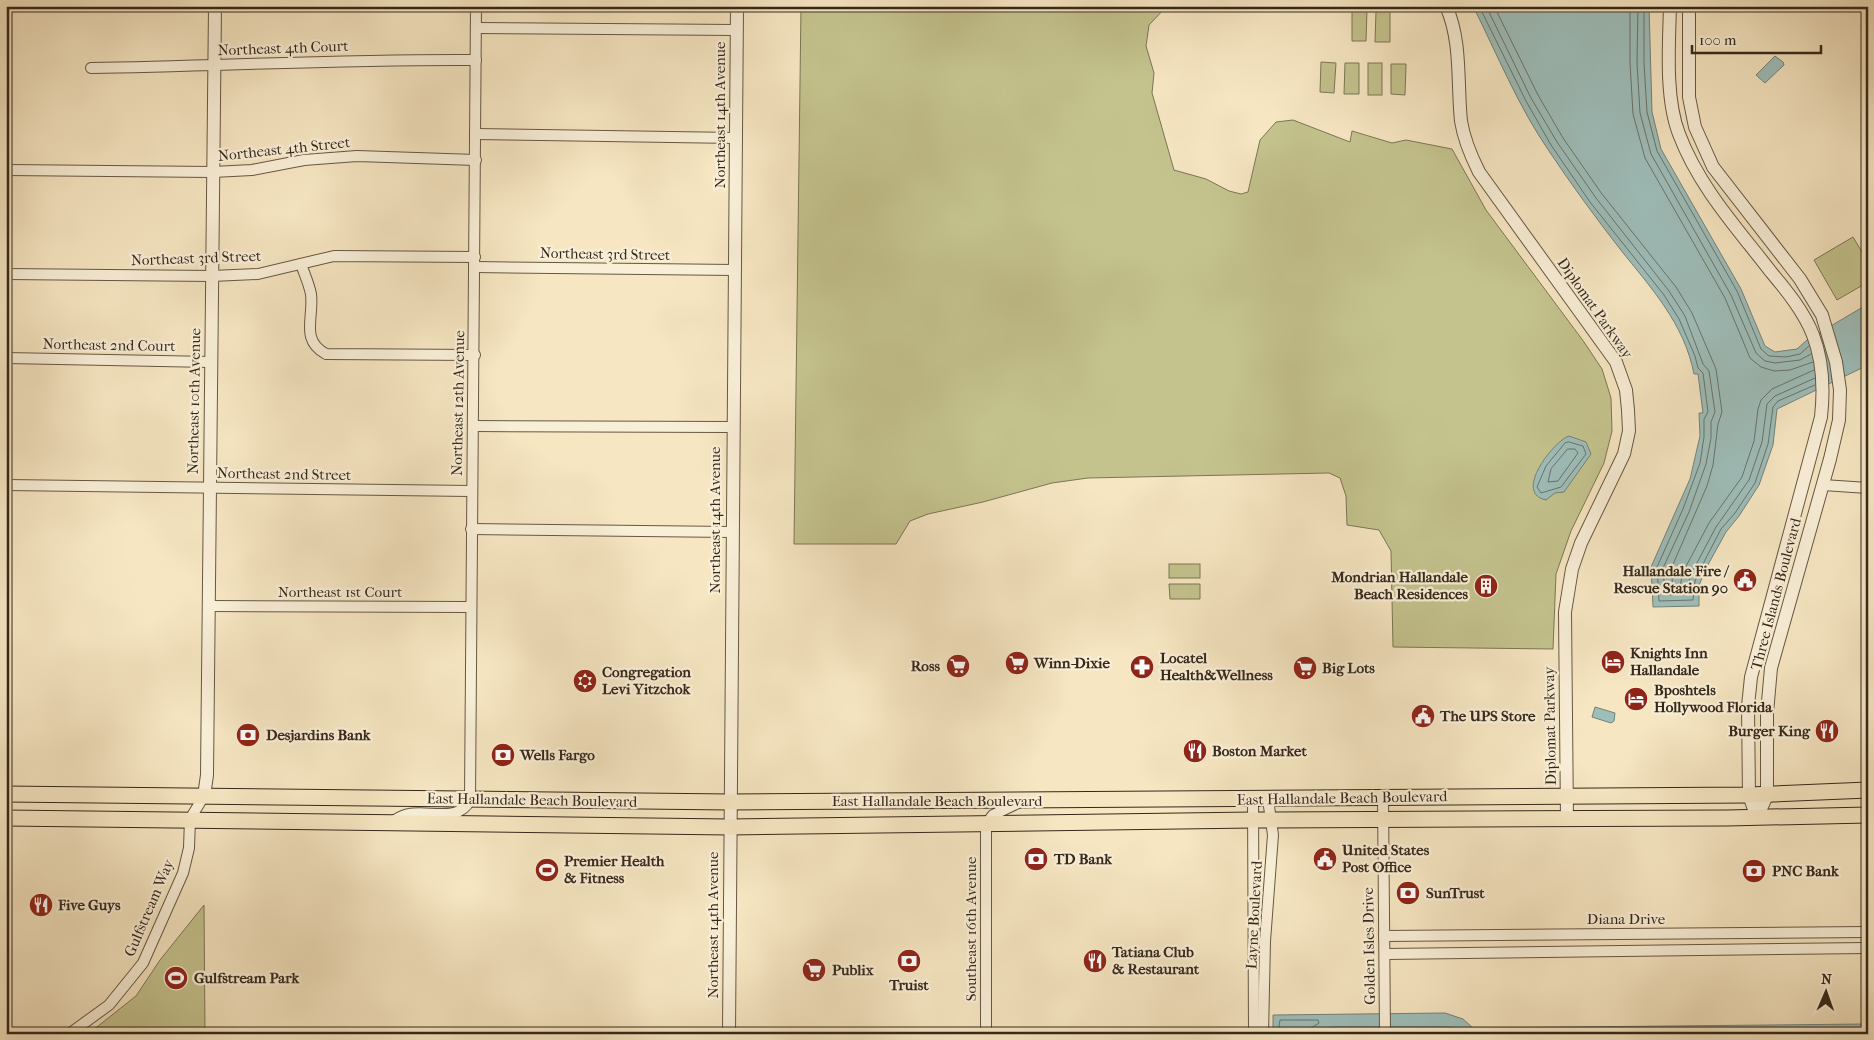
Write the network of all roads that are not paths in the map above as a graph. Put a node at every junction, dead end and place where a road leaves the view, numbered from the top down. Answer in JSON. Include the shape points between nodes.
{"nodes":[{"id":1,"x":214,"y":6,"type":"edge"},
{"id":2,"x":476,"y":6,"type":"edge"},
{"id":3,"x":736,"y":6,"type":"edge"},
{"id":4,"x":1446,"y":6,"type":"edge"},
{"id":5,"x":1670,"y":7,"type":"edge"},
{"id":6,"x":1688,"y":7,"type":"edge"},
{"id":7,"x":476,"y":28,"type":"junction"},
{"id":8,"x":736,"y":30,"type":"junction"},
{"id":9,"x":476,"y":60,"type":"junction"},
{"id":10,"x":214,"y":66,"type":"junction"},
{"id":11,"x":91,"y":68,"type":"dead end"},
{"id":12,"x":476,"y":134,"type":"junction"},
{"id":13,"x":736,"y":138,"type":"junction"},
{"id":14,"x":476,"y":160,"type":"junction"},
{"id":15,"x":6,"y":170,"type":"edge"},
{"id":16,"x":213,"y":172,"type":"junction"},
{"id":17,"x":475,"y":262,"type":"junction"},
{"id":18,"x":301,"y":264,"type":"junction"},
{"id":19,"x":735,"y":270,"type":"junction"},
{"id":20,"x":6,"y":274,"type":"edge"},
{"id":21,"x":212,"y":276,"type":"junction"},
{"id":22,"x":475,"y":355,"type":"junction"},
{"id":23,"x":6,"y":358,"type":"edge"},
{"id":24,"x":211,"y":362,"type":"junction"},
{"id":25,"x":474,"y":426,"type":"junction"},
{"id":26,"x":732,"y":427,"type":"junction"},
{"id":27,"x":6,"y":485,"type":"edge"},
{"id":28,"x":1823,"y":485,"type":"junction"},
{"id":29,"x":1868,"y":488,"type":"edge"},
{"id":30,"x":210,"y":489,"type":"junction"},
{"id":31,"x":471,"y":491,"type":"junction"},
{"id":32,"x":471,"y":529,"type":"junction"},
{"id":33,"x":731,"y":532,"type":"junction"},
{"id":34,"x":209,"y":606,"type":"junction"},
{"id":35,"x":470,"y":608,"type":"junction"},
{"id":36,"x":1868,"y":790,"type":"edge"},
{"id":37,"x":6,"y":794,"type":"edge"},
{"id":38,"x":1749,"y":795,"type":"junction"},
{"id":39,"x":1767,"y":795,"type":"junction"},
{"id":40,"x":204,"y":796,"type":"junction"},
{"id":41,"x":1566,"y":796,"type":"junction"},
{"id":42,"x":1383,"y":797,"type":"junction"},
{"id":43,"x":1260,"y":799,"type":"junction"},
{"id":44,"x":470,"y":800,"type":"junction"},
{"id":45,"x":554,"y":801,"type":"junction"},
{"id":46,"x":984,"y":801,"type":"junction"},
{"id":47,"x":1026,"y":801,"type":"junction"},
{"id":48,"x":730,"y":802,"type":"junction"},
{"id":49,"x":1868,"y":815,"type":"edge"},
{"id":50,"x":6,"y":818,"type":"edge"},
{"id":51,"x":1757,"y":818,"type":"junction"},
{"id":52,"x":190,"y":819,"type":"junction"},
{"id":53,"x":1253,"y":820,"type":"junction"},
{"id":54,"x":1271,"y":820,"type":"junction"},
{"id":55,"x":1383,"y":820,"type":"junction"},
{"id":56,"x":1567,"y":820,"type":"junction"},
{"id":57,"x":387,"y":823,"type":"junction"},
{"id":58,"x":471,"y":823,"type":"junction"},
{"id":59,"x":986,"y":824,"type":"junction"},
{"id":60,"x":934,"y":825,"type":"junction"},
{"id":61,"x":730,"y":826,"type":"junction"},
{"id":62,"x":1868,"y":932,"type":"edge"},
{"id":63,"x":1384,"y":936,"type":"junction"},
{"id":64,"x":1868,"y":948,"type":"edge"},
{"id":65,"x":1385,"y":954,"type":"junction"},
{"id":66,"x":1385,"y":1032,"type":"edge"},
{"id":67,"x":69,"y":1034,"type":"edge"},
{"id":68,"x":729,"y":1034,"type":"edge"},
{"id":69,"x":986,"y":1034,"type":"edge"},
{"id":70,"x":1254,"y":1034,"type":"edge"},
{"id":71,"x":1263,"y":1034,"type":"edge"}],
"edges":[{"from":1,"to":10,"type":"street","name":"Northeast 10th Avenue"},
{"from":2,"to":7,"type":"street","name":"Northeast 12th Avenue"},
{"from":3,"to":8,"type":"street","name":"Northeast 14th Avenue"},
{"from":4,"to":41,"type":"street","name":"Diplomat Parkway","via":[[1456,38],[1462,124],[1467,148],[1479,172],[1616,362],[1626,390],[1629,431],[1624,454],[1581,543],[1572,569],[1566,605]]},
{"from":5,"to":6,"type":"street"},
{"from":5,"to":38,"type":"street","name":"Three Islands Boulevard","via":[[1671,99],[1681,140],[1704,185],[1807,322],[1821,364],[1823,400],[1812,454],[1754,658],[1748,706]]},
{"from":6,"to":28,"type":"street","name":"Three Islands Boulevard","via":[[1689,97],[1695,127],[1713,167],[1795,272],[1822,315],[1836,362],[1840,390],[1839,420]]},
{"from":7,"to":8,"type":"street"},
{"from":7,"to":9,"type":"street","name":"Northeast 12th Avenue"},
{"from":8,"to":13,"type":"street","name":"Northeast 14th Avenue"},
{"from":9,"to":10,"type":"street","name":"Northeast 4th Court","via":[[392,59]]},
{"from":9,"to":12,"type":"street","name":"Northeast 12th Avenue"},
{"from":10,"to":11,"type":"street","name":"Northeast 4th Court"},
{"from":10,"to":16,"type":"street","name":"Northeast 10th Avenue"},
{"from":12,"to":13,"type":"street"},
{"from":12,"to":14,"type":"street","name":"Northeast 12th Avenue"},
{"from":13,"to":19,"type":"street","name":"Northeast 14th Avenue"},
{"from":14,"to":16,"type":"street","name":"Northeast 4th Street","via":[[357,156]]},
{"from":14,"to":17,"type":"street","name":"Northeast 12th Avenue"},
{"from":15,"to":16,"type":"street","name":"Northeast 4th Street"},
{"from":16,"to":21,"type":"street","name":"Northeast 10th Avenue"},
{"from":17,"to":18,"type":"street","name":"Northeast 3rd Street","via":[[334,256]]},
{"from":17,"to":19,"type":"street","name":"Northeast 3rd Street"},
{"from":17,"to":22,"type":"street","name":"Northeast 12th Avenue"},
{"from":18,"to":21,"type":"street","name":"Northeast 3rd Street","via":[[258,274]]},
{"from":18,"to":22,"type":"street","via":[[311,293],[310,337],[316,348],[326,354]]},
{"from":19,"to":26,"type":"street","name":"Northeast 14th Avenue"},
{"from":20,"to":21,"type":"street","name":"Northeast 3rd Street"},
{"from":21,"to":24,"type":"street","name":"Northeast 10th Avenue"},
{"from":22,"to":25,"type":"street","name":"Northeast 12th Avenue"},
{"from":23,"to":24,"type":"street","name":"Northeast 2nd Court"},
{"from":24,"to":30,"type":"street","name":"Northeast 10th Avenue"},
{"from":25,"to":26,"type":"street"},
{"from":25,"to":31,"type":"street","name":"Northeast 12th Avenue"},
{"from":26,"to":33,"type":"street","name":"Northeast 14th Avenue"},
{"from":27,"to":30,"type":"street","name":"Northeast 2nd Street"},
{"from":28,"to":29,"type":"street"},
{"from":28,"to":39,"type":"street","name":"Three Islands Boulevard","via":[[1771,668],[1767,713]]},
{"from":30,"to":31,"type":"street","name":"Northeast 2nd Street"},
{"from":30,"to":34,"type":"street","name":"Northeast 10th Avenue"},
{"from":31,"to":32,"type":"street","name":"Northeast 12th Avenue"},
{"from":32,"to":33,"type":"street"},
{"from":32,"to":35,"type":"street","name":"Northeast 12th Avenue"},
{"from":33,"to":48,"type":"street","name":"Northeast 14th Avenue"},
{"from":34,"to":35,"type":"street","name":"Northeast 1st Court"},
{"from":34,"to":40,"type":"street","name":"Northeast 10th Avenue"},
{"from":35,"to":44,"type":"street","name":"Northeast 12th Avenue"},
{"from":36,"to":39,"type":"main road","name":"East Hallandale Beach Boulevard"},
{"from":37,"to":40,"type":"main road","name":"East Hallandale Beach Boulevard"},
{"from":38,"to":39,"type":"main road","name":"East Hallandale Beach Boulevard"},
{"from":38,"to":41,"type":"main road","name":"East Hallandale Beach Boulevard"},
{"from":38,"to":51,"type":"street","name":"Three Islands Boulevard"},
{"from":39,"to":51,"type":"street","name":"Three Islands Boulevard"},
{"from":40,"to":44,"type":"main road","name":"East Hallandale Beach Boulevard"},
{"from":40,"to":52,"type":"street","name":"Gulfstream Way"},
{"from":41,"to":42,"type":"main road","name":"East Hallandale Beach Boulevard"},
{"from":41,"to":56,"type":"street","name":"Diplomat Parkway"},
{"from":42,"to":43,"type":"main road","name":"East Hallandale Beach Boulevard"},
{"from":42,"to":55,"type":"street","name":"Golden Isles Drive"},
{"from":43,"to":47,"type":"main road","name":"East Hallandale Beach Boulevard"},
{"from":43,"to":53,"type":"street","name":"Layne Boulevard"},
{"from":43,"to":54,"type":"street","name":"Layne Boulevard"},
{"from":44,"to":45,"type":"main road","name":"East Hallandale Beach Boulevard"},
{"from":44,"to":57,"type":"street","via":[[464,810],[456,813],[412,813]]},
{"from":45,"to":48,"type":"main road","name":"East Hallandale Beach Boulevard"},
{"from":45,"to":58,"type":"main road","via":[[537,809],[481,812]]},
{"from":46,"to":47,"type":"main road","name":"East Hallandale Beach Boulevard"},
{"from":46,"to":48,"type":"main road","name":"East Hallandale Beach Boulevard"},
{"from":46,"to":60,"type":"main road","via":[[966,814]]},
{"from":47,"to":59,"type":"street","via":[[993,815]]},
{"from":48,"to":61,"type":"street","name":"Northeast 14th Avenue"},
{"from":49,"to":51,"type":"main road","name":"East Hallandale Beach Boulevard"},
{"from":50,"to":52,"type":"main road","name":"East Hallandale Beach Boulevard"},
{"from":51,"to":56,"type":"main road","name":"East Hallandale Beach Boulevard"},
{"from":52,"to":57,"type":"main road","name":"East Hallandale Beach Boulevard"},
{"from":52,"to":67,"type":"street","name":"Gulfstream Way","via":[[189,848],[183,873],[143,963],[109,1005]]},
{"from":53,"to":54,"type":"main road","name":"East Hallandale Beach Boulevard"},
{"from":53,"to":59,"type":"main road","name":"East Hallandale Beach Boulevard"},
{"from":53,"to":70,"type":"street","name":"Layne Boulevard"},
{"from":54,"to":55,"type":"main road","name":"East Hallandale Beach Boulevard"},
{"from":54,"to":71,"type":"street","name":"Layne Boulevard","via":[[1273,835],[1265,941]]},
{"from":55,"to":56,"type":"main road","name":"East Hallandale Beach Boulevard"},
{"from":55,"to":63,"type":"street","name":"Golden Isles Drive"},
{"from":57,"to":58,"type":"main road","name":"East Hallandale Beach Boulevard"},
{"from":58,"to":61,"type":"main road","name":"East Hallandale Beach Boulevard"},
{"from":59,"to":60,"type":"main road","name":"East Hallandale Beach Boulevard"},
{"from":59,"to":69,"type":"street","name":"Southeast 16th Avenue"},
{"from":60,"to":61,"type":"main road","name":"East Hallandale Beach Boulevard"},
{"from":61,"to":68,"type":"street","name":"Northeast 14th Avenue"},
{"from":62,"to":63,"type":"street","name":"Diana Drive"},
{"from":63,"to":65,"type":"street","name":"Golden Isles Drive"},
{"from":64,"to":65,"type":"street","name":"Diana Drive"},
{"from":65,"to":66,"type":"street","name":"Golden Isles Drive"}]}
